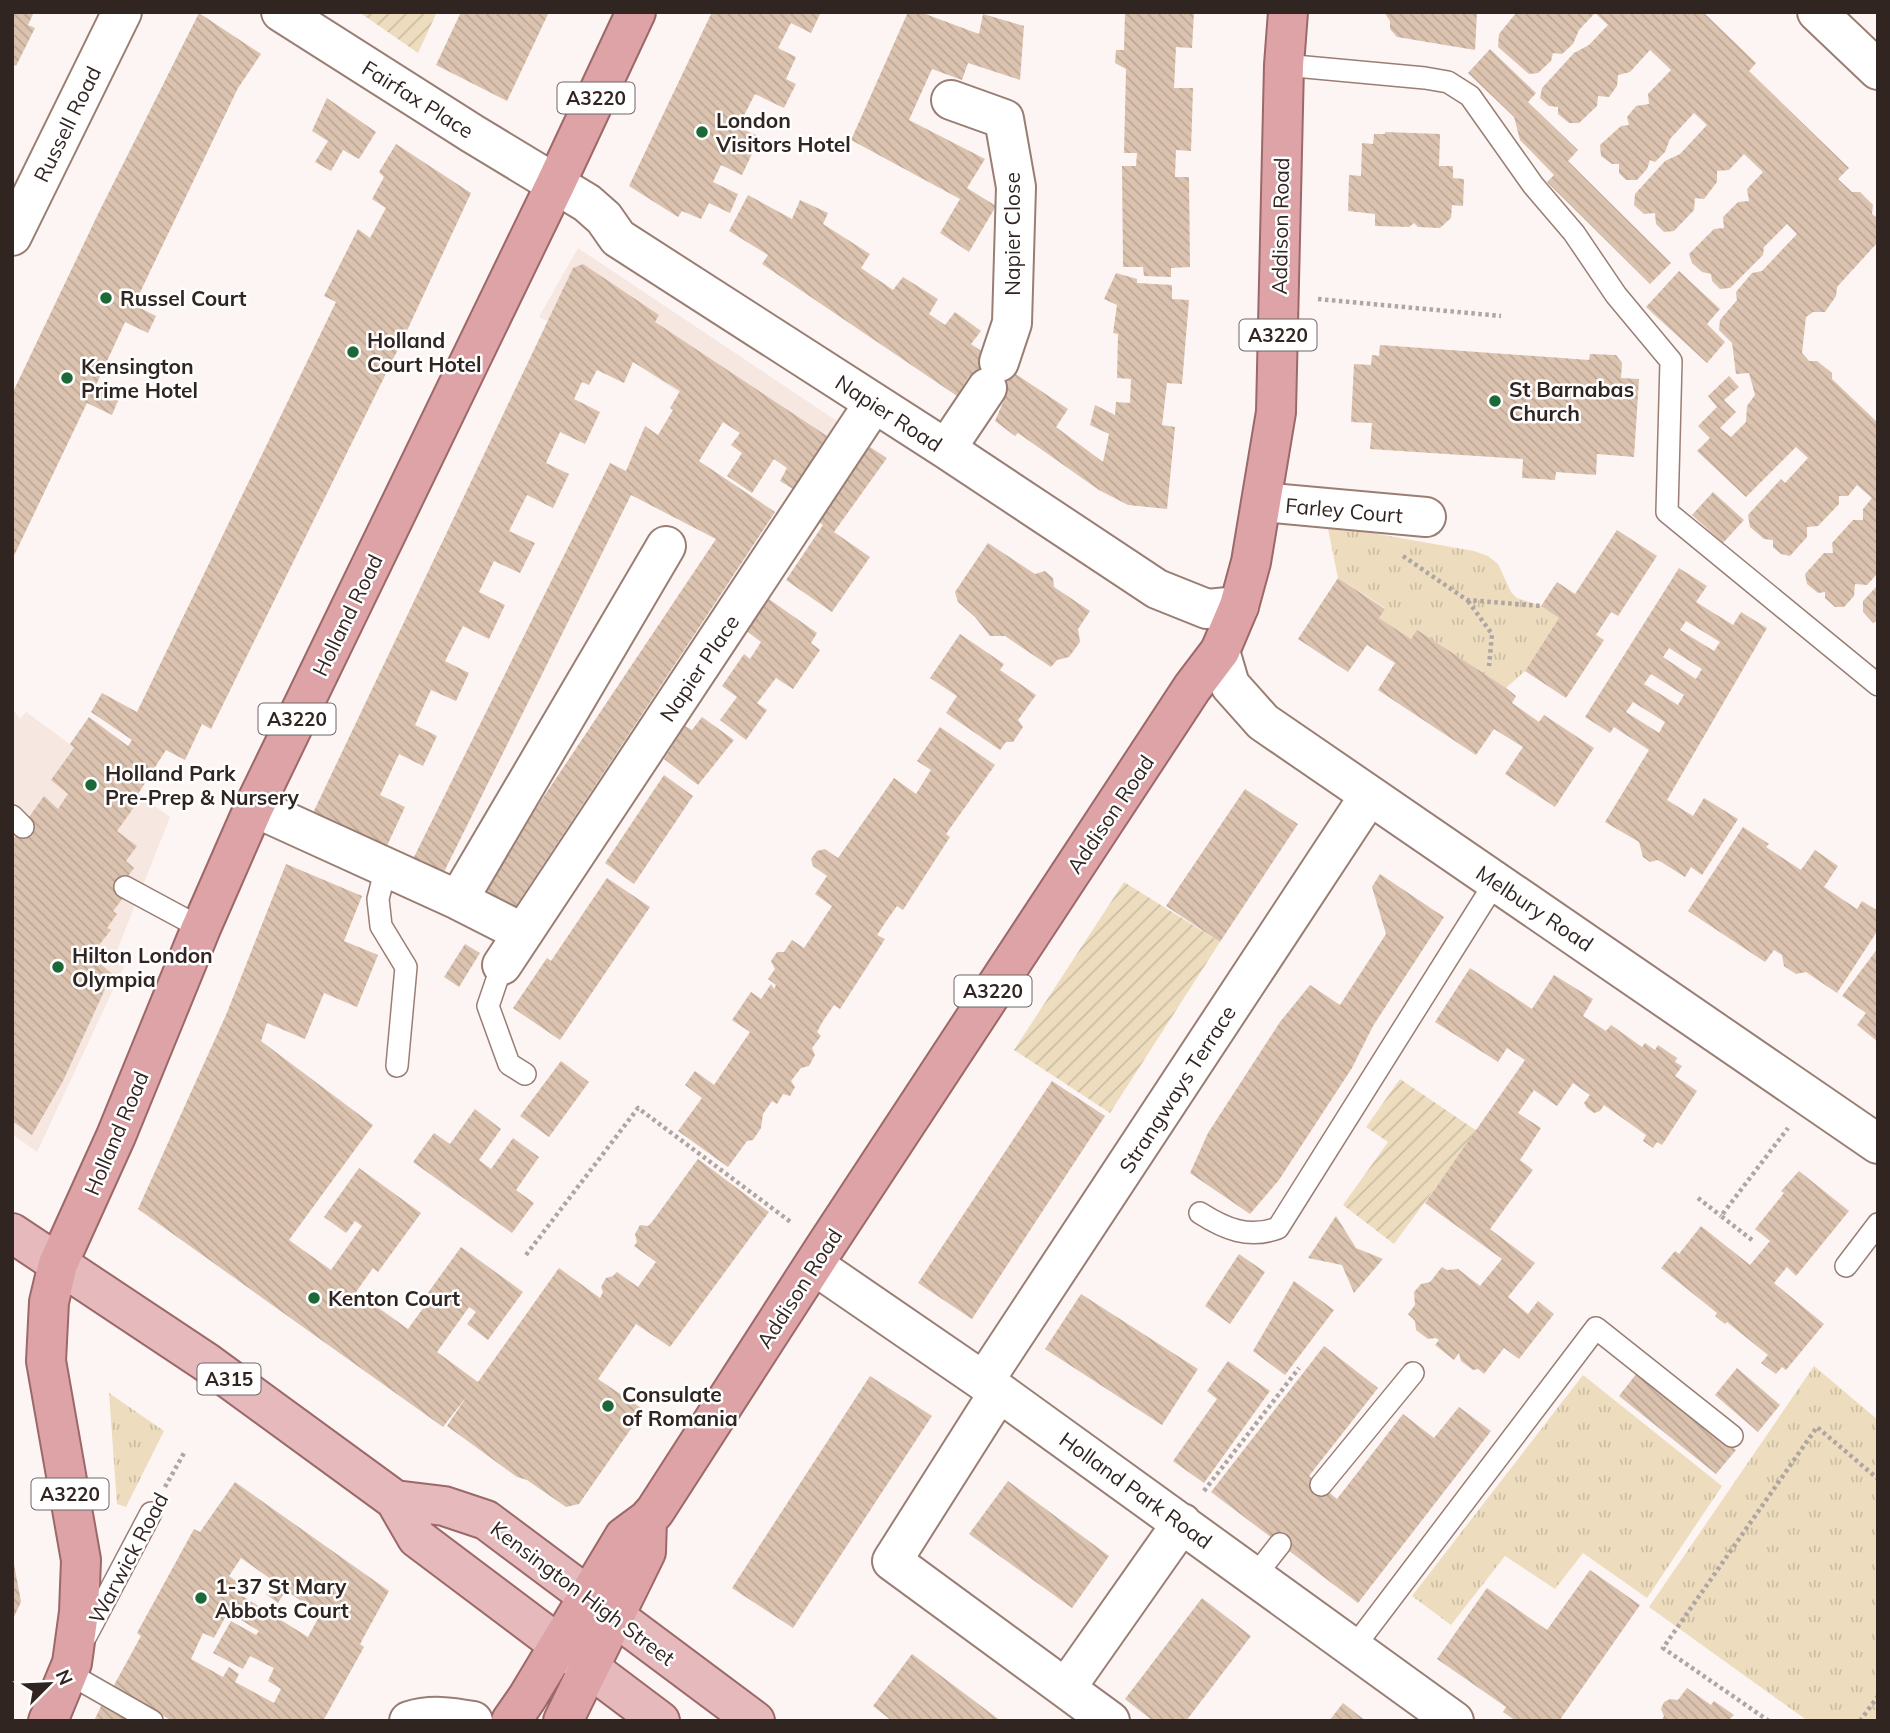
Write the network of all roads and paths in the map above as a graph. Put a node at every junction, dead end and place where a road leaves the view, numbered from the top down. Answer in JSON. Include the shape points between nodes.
{"nodes":[{"id":1,"x":122,"y":12,"type":"edge"},
{"id":2,"x":281,"y":12,"type":"edge"},
{"id":3,"x":636,"y":12,"type":"edge"},
{"id":4,"x":1288,"y":12,"type":"edge"},
{"id":5,"x":1817,"y":12,"type":"edge"},
{"id":6,"x":1284,"y":65,"type":"junction"},
{"id":7,"x":1878,"y":70,"type":"edge"},
{"id":8,"x":951,"y":100,"type":"dead end"},
{"id":9,"x":556,"y":183,"type":"junction"},
{"id":10,"x":12,"y":236,"type":"edge"},
{"id":11,"x":1278,"y":295,"type":"junction"},
{"id":12,"x":1502,"y":316,"type":"dead end"},
{"id":13,"x":874,"y":403,"type":"junction"},
{"id":14,"x":946,"y":449,"type":"junction"},
{"id":15,"x":1262,"y":502,"type":"junction"},
{"id":16,"x":1426,"y":517,"type":"dead end"},
{"id":17,"x":666,"y":547,"type":"dead end"},
{"id":18,"x":1393,"y":550,"type":"dead end"},
{"id":19,"x":1467,"y":600,"type":"junction"},
{"id":20,"x":1239,"y":606,"type":"junction"},
{"id":21,"x":1541,"y":606,"type":"dead end"},
{"id":22,"x":1220,"y":651,"type":"junction"},
{"id":23,"x":1489,"y":666,"type":"dead end"},
{"id":24,"x":1878,"y":685,"type":"edge"},
{"id":25,"x":1369,"y":796,"type":"junction"},
{"id":26,"x":254,"y":807,"type":"junction"},
{"id":27,"x":386,"y":867,"type":"junction"},
{"id":28,"x":1496,"y":881,"type":"junction"},
{"id":29,"x":125,"y":887,"type":"dead end"},
{"id":30,"x":458,"y":900,"type":"junction"},
{"id":31,"x":201,"y":928,"type":"junction"},
{"id":32,"x":523,"y":933,"type":"junction"},
{"id":33,"x":502,"y":965,"type":"joint"},
{"id":34,"x":397,"y":1066,"type":"dead end"},
{"id":35,"x":525,"y":1074,"type":"dead end"},
{"id":36,"x":1812,"y":1097,"type":"junction"},
{"id":37,"x":1878,"y":1144,"type":"edge"},
{"id":38,"x":1698,"y":1198,"type":"dead end"},
{"id":39,"x":1200,"y":1213,"type":"dead end"},
{"id":40,"x":1721,"y":1216,"type":"junction"},
{"id":41,"x":792,"y":1223,"type":"dead end"},
{"id":42,"x":1878,"y":1224,"type":"edge"},
{"id":43,"x":12,"y":1233,"type":"edge"},
{"id":44,"x":1752,"y":1240,"type":"dead end"},
{"id":45,"x":526,"y":1255,"type":"dead end"},
{"id":46,"x":58,"y":1264,"type":"junction"},
{"id":47,"x":814,"y":1265,"type":"junction"},
{"id":48,"x":1846,"y":1266,"type":"dead end"},
{"id":49,"x":1300,"y":1368,"type":"dead end"},
{"id":50,"x":1413,"y":1373,"type":"dead end"},
{"id":51,"x":991,"y":1387,"type":"junction"},
{"id":52,"x":1732,"y":1436,"type":"dead end"},
{"id":53,"x":184,"y":1452,"type":"dead end"},
{"id":54,"x":1878,"y":1479,"type":"edge"},
{"id":55,"x":1321,"y":1485,"type":"dead end"},
{"id":56,"x":395,"y":1500,"type":"junction"},
{"id":57,"x":151,"y":1513,"type":"joint"},
{"id":58,"x":1182,"y":1523,"type":"junction"},
{"id":59,"x":1280,"y":1544,"type":"dead end"},
{"id":60,"x":1255,"y":1576,"type":"junction"},
{"id":61,"x":601,"y":1607,"type":"junction"},
{"id":62,"x":559,"y":1645,"type":"junction"},
{"id":63,"x":1354,"y":1647,"type":"junction"},
{"id":64,"x":70,"y":1668,"type":"junction"},
{"id":65,"x":589,"y":1668,"type":"junction"},
{"id":66,"x":1066,"y":1688,"type":"junction"},
{"id":67,"x":1878,"y":1696,"type":"edge"},
{"id":68,"x":48,"y":1721,"type":"edge"},
{"id":69,"x":152,"y":1721,"type":"edge"},
{"id":70,"x":409,"y":1721,"type":"edge"},
{"id":71,"x":473,"y":1721,"type":"edge"},
{"id":72,"x":511,"y":1721,"type":"edge"},
{"id":73,"x":564,"y":1721,"type":"edge"},
{"id":74,"x":660,"y":1721,"type":"edge"},
{"id":75,"x":755,"y":1721,"type":"edge"},
{"id":76,"x":1111,"y":1721,"type":"edge"},
{"id":77,"x":1454,"y":1721,"type":"edge"},
{"id":78,"x":1769,"y":1721,"type":"edge"},
{"id":79,"x":1860,"y":1721,"type":"edge"}],
"edges":[{"from":1,"to":10,"type":"street","name":"Russell Road"},
{"from":2,"to":9,"type":"street","name":"Fairfax Place"},
{"from":3,"to":9,"type":"highway","name":"Holland Road","number":"A3220"},
{"from":4,"to":6,"type":"highway","name":"Addison Road","number":"A3220"},
{"from":5,"to":7,"type":"street"},
{"from":6,"to":11,"type":"highway","name":"Addison Road","number":"A3220"},
{"from":6,"to":24,"type":"lane","via":[[1425,78],[1448,82],[1470,96],[1671,362],[1667,512]]},
{"from":8,"to":14,"type":"street","name":"Napier Close","via":[[1004,119],[1016,187],[1012,323],[993,375]]},
{"from":9,"to":13,"type":"street","name":"Napier Road","via":[[604,218],[618,239]]},
{"from":9,"to":26,"type":"highway","name":"Holland Road","number":"A3220"},
{"from":11,"to":12,"type":"path"},
{"from":11,"to":15,"type":"highway","name":"Addison Road","number":"A3220","via":[[1276,412]]},
{"from":13,"to":14,"type":"street","name":"Napier Road"},
{"from":13,"to":32,"type":"street","name":"Napier Place"},
{"from":14,"to":20,"type":"street","name":"Napier Road","via":[[1157,589],[1207,609]]},
{"from":15,"to":16,"type":"street","name":"Farley Court"},
{"from":15,"to":20,"type":"highway","name":"Addison Road","number":"A3220"},
{"from":17,"to":30,"type":"street"},
{"from":18,"to":19,"type":"path"},
{"from":19,"to":21,"type":"path"},
{"from":19,"to":23,"type":"path","via":[[1492,635]]},
{"from":20,"to":22,"type":"highway","name":"Addison Road","number":"A3220"},
{"from":22,"to":25,"type":"street","name":"Melbury Road","via":[[1230,685],[1263,722]]},
{"from":22,"to":47,"type":"highway","name":"Addison Road","number":"A3220"},
{"from":25,"to":28,"type":"street","name":"Melbury Road"},
{"from":25,"to":51,"type":"street","name":"Strangways Terrace"},
{"from":26,"to":27,"type":"street"},
{"from":26,"to":31,"type":"highway","name":"Holland Road","number":"A3220"},
{"from":27,"to":30,"type":"street"},
{"from":27,"to":34,"type":"lane","via":[[378,899],[381,926],[405,967]]},
{"from":28,"to":36,"type":"street","name":"Melbury Road"},
{"from":28,"to":39,"type":"lane","via":[[1278,1228],[1263,1234],[1243,1232],[1224,1228]]},
{"from":29,"to":31,"type":"lane"},
{"from":30,"to":32,"type":"street"},
{"from":31,"to":46,"type":"highway","name":"Holland Road","number":"A3220"},
{"from":32,"to":33,"type":"street","name":"Napier Place"},
{"from":33,"to":35,"type":"lane","via":[[488,1006],[509,1064]]},
{"from":36,"to":37,"type":"street","name":"Melbury Road"},
{"from":36,"to":40,"type":"path"},
{"from":38,"to":40,"type":"path"},
{"from":40,"to":44,"type":"path"},
{"from":41,"to":45,"type":"path","via":[[638,1108]]},
{"from":42,"to":48,"type":"lane"},
{"from":43,"to":46,"type":"main road","name":"Kensington High Street","number":"A315"},
{"from":46,"to":56,"type":"main road","name":"Kensington High Street","number":"A315","via":[[206,1362]]},
{"from":46,"to":64,"type":"highway","name":"Warwick Road","number":"A3220","via":[[49,1302],[46,1361],[81,1560]]},
{"from":47,"to":51,"type":"street","name":"Holland Park Road"},
{"from":47,"to":61,"type":"highway","name":"Addison Road","number":"A3220","via":[[648,1520],[624,1537]]},
{"from":49,"to":58,"type":"path"},
{"from":50,"to":55,"type":"lane"},
{"from":51,"to":58,"type":"street","name":"Holland Park Road"},
{"from":51,"to":66,"type":"street","name":"Strangways Terrace","via":[[892,1561]]},
{"from":52,"to":63,"type":"lane","via":[[1595,1328]]},
{"from":53,"to":57,"type":"path","name":"Warwick Road"},
{"from":54,"to":78,"type":"path","via":[[1817,1427],[1663,1648]]},
{"from":56,"to":61,"type":"main road","name":"Kensington High Street","number":"A315","via":[[444,1506],[486,1520]]},
{"from":56,"to":62,"type":"main road","name":"Kensington High Street","number":"A315","via":[[417,1538]]},
{"from":57,"to":64,"type":"lane","name":"Warwick Road"},
{"from":58,"to":60,"type":"street","name":"Holland Park Road"},
{"from":58,"to":66,"type":"street"},
{"from":59,"to":60,"type":"lane"},
{"from":60,"to":63,"type":"street","name":"Holland Park Road"},
{"from":61,"to":62,"type":"highway"},
{"from":61,"to":65,"type":"highway"},
{"from":61,"to":75,"type":"main road","name":"Kensington High Street","number":"A315"},
{"from":62,"to":65,"type":"main road","name":"Kensington High Street","number":"A315"},
{"from":62,"to":72,"type":"highway"},
{"from":63,"to":77,"type":"street","name":"Holland Park Road"},
{"from":64,"to":68,"type":"highway","name":"Warwick Road","number":"A3220"},
{"from":64,"to":69,"type":"lane"},
{"from":65,"to":73,"type":"highway"},
{"from":65,"to":74,"type":"main road","name":"Kensington High Street","number":"A315"},
{"from":66,"to":76,"type":"street"},
{"from":67,"to":79,"type":"path"},
{"from":70,"to":71,"type":"street","via":[[423,1716]]}]}
